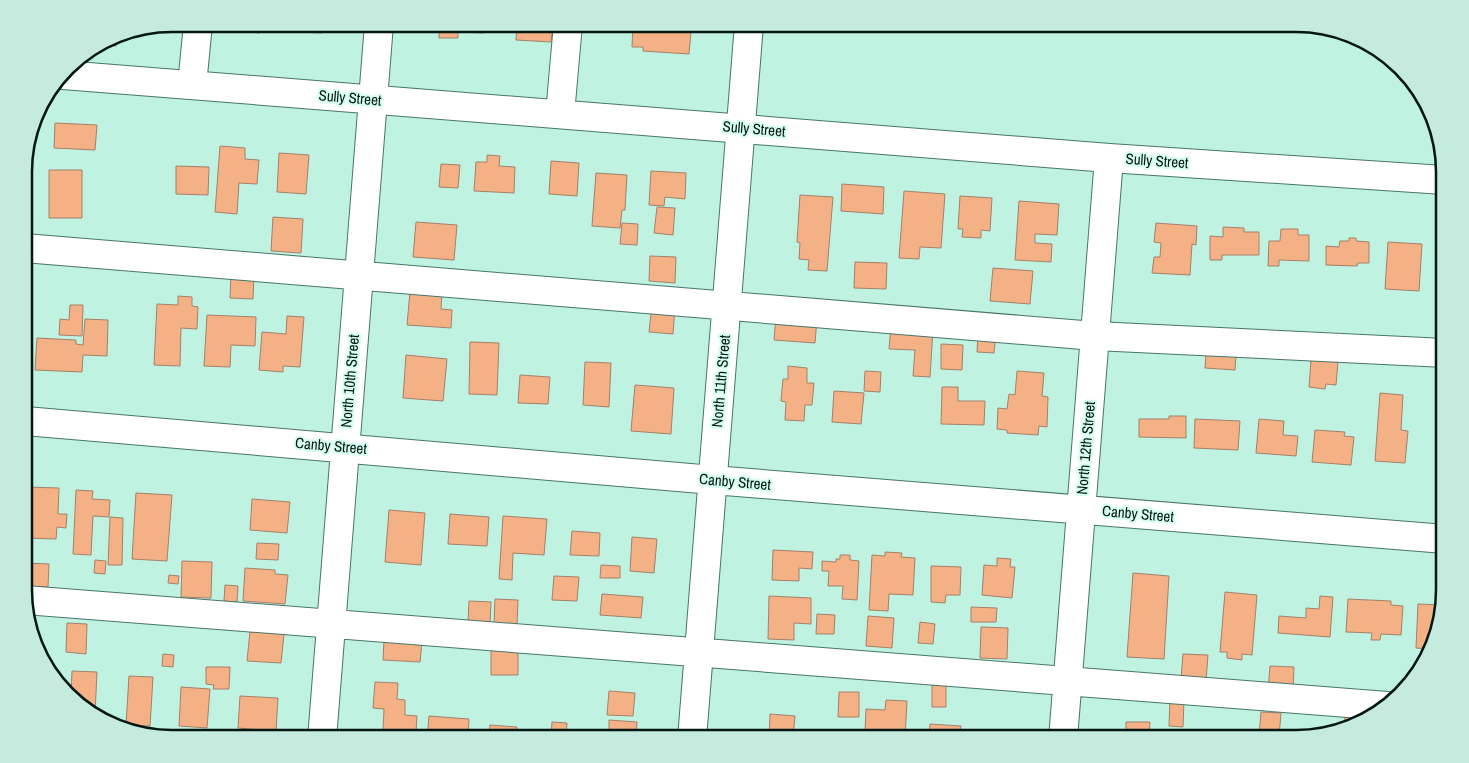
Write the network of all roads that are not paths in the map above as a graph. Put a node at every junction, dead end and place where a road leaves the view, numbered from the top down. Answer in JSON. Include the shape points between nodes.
{"nodes":[{"id":1,"x":197,"y":32,"type":"edge"},
{"id":2,"x":378,"y":32,"type":"edge"},
{"id":3,"x":567,"y":32,"type":"edge"},
{"id":4,"x":748,"y":32,"type":"edge"},
{"id":5,"x":71,"y":76,"type":"edge"},
{"id":6,"x":192,"y":85,"type":"junction"},
{"id":7,"x":373,"y":100,"type":"junction"},
{"id":8,"x":560,"y":114,"type":"junction"},
{"id":9,"x":741,"y":128,"type":"junction"},
{"id":10,"x":1110,"y":158,"type":"junction"},
{"id":11,"x":1436,"y":179,"type":"edge"},
{"id":12,"x":33,"y":249,"type":"edge"},
{"id":13,"x":358,"y":276,"type":"junction"},
{"id":14,"x":726,"y":307,"type":"junction"},
{"id":15,"x":1095,"y":336,"type":"junction"},
{"id":16,"x":1436,"y":353,"type":"edge"},
{"id":17,"x":33,"y":422,"type":"edge"},
{"id":18,"x":344,"y":447,"type":"junction"},
{"id":19,"x":713,"y":480,"type":"junction"},
{"id":20,"x":1081,"y":510,"type":"junction"},
{"id":21,"x":1436,"y":537,"type":"edge"},
{"id":22,"x":34,"y":601,"type":"edge"},
{"id":23,"x":330,"y":624,"type":"junction"},
{"id":24,"x":699,"y":652,"type":"junction"},
{"id":25,"x":1067,"y":681,"type":"junction"},
{"id":26,"x":1376,"y":705,"type":"edge"},
{"id":27,"x":323,"y":730,"type":"edge"},
{"id":28,"x":693,"y":730,"type":"edge"},
{"id":29,"x":1064,"y":730,"type":"edge"}],
"edges":[{"from":1,"to":6,"type":"street"},
{"from":2,"to":7,"type":"street","name":"North 10th Street"},
{"from":3,"to":8,"type":"street"},
{"from":4,"to":9,"type":"street","name":"North 11th Street"},
{"from":5,"to":6,"type":"street","name":"Sully Street"},
{"from":6,"to":7,"type":"street","name":"Sully Street"},
{"from":7,"to":8,"type":"street","name":"Sully Street"},
{"from":7,"to":13,"type":"street","name":"North 10th Street"},
{"from":8,"to":9,"type":"street","name":"Sully Street"},
{"from":9,"to":10,"type":"street","name":"Sully Street"},
{"from":9,"to":14,"type":"street","name":"North 11th Street"},
{"from":10,"to":11,"type":"street","name":"Sully Street"},
{"from":10,"to":15,"type":"street","name":"North 12th Street"},
{"from":12,"to":13,"type":"street"},
{"from":13,"to":14,"type":"street"},
{"from":13,"to":18,"type":"street","name":"North 10th Street"},
{"from":14,"to":15,"type":"street"},
{"from":14,"to":19,"type":"street","name":"North 11th Street"},
{"from":15,"to":16,"type":"street"},
{"from":15,"to":20,"type":"street","name":"North 12th Street"},
{"from":17,"to":18,"type":"street","name":"Canby Street"},
{"from":18,"to":19,"type":"street","name":"Canby Street"},
{"from":18,"to":23,"type":"street","name":"North 10th Street"},
{"from":19,"to":20,"type":"street","name":"Canby Street"},
{"from":19,"to":24,"type":"street","name":"North 11th Street"},
{"from":20,"to":21,"type":"street","name":"Canby Street"},
{"from":20,"to":25,"type":"street","name":"North 12th Street"},
{"from":22,"to":23,"type":"street"},
{"from":23,"to":24,"type":"street"},
{"from":23,"to":27,"type":"street","name":"North 10th Street"},
{"from":24,"to":25,"type":"street"},
{"from":24,"to":28,"type":"street","name":"North 11th Street"},
{"from":25,"to":26,"type":"street"},
{"from":25,"to":29,"type":"street","name":"North 12th Street"}]}
